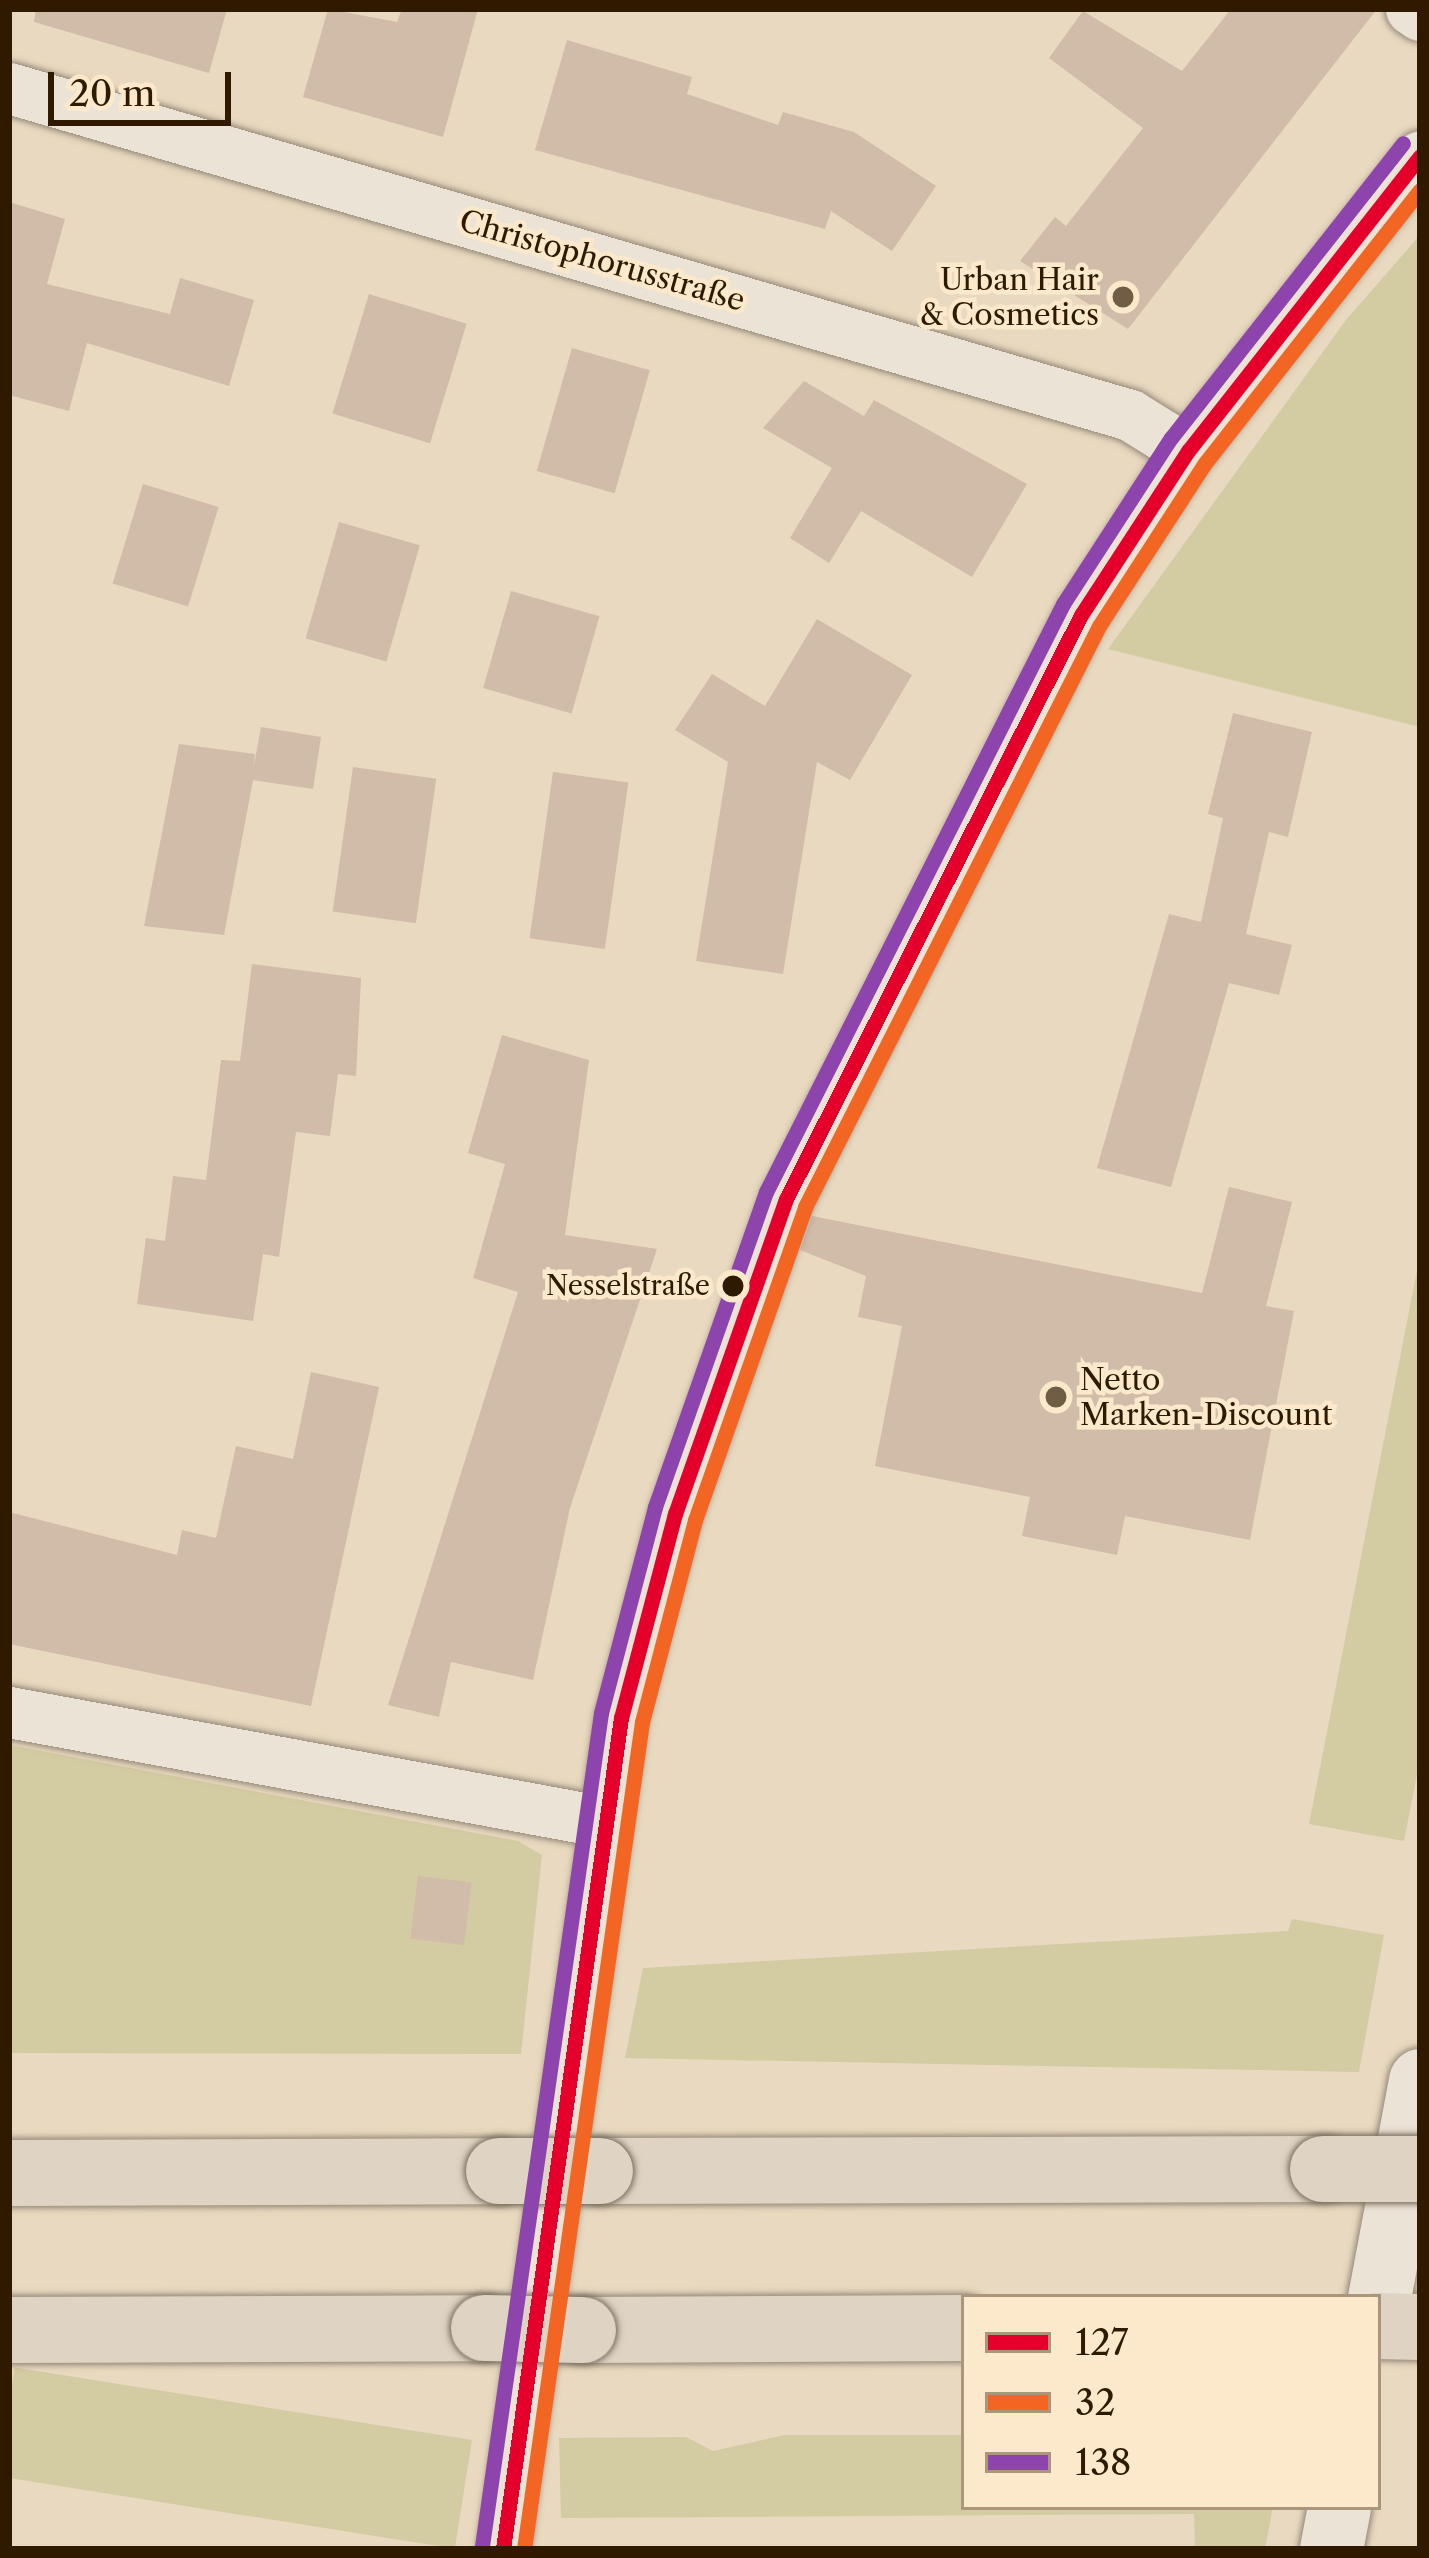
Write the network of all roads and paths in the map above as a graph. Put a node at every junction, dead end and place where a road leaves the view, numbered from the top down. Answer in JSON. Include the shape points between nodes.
{"nodes":[{"id":1,"x":1411,"y":9,"type":"edge"},
{"id":2,"x":1420,"y":15,"type":"edge"},
{"id":3,"x":9,"y":88,"type":"edge"},
{"id":4,"x":1420,"y":156,"type":"edge"},
{"id":5,"x":1188,"y":451,"type":"junction"},
{"id":6,"x":9,"y":1712,"type":"edge"},
{"id":7,"x":600,"y":1821,"type":"junction"},
{"id":8,"x":1420,"y":2080,"type":"edge"},
{"id":9,"x":1420,"y":2169,"type":"edge"},
{"id":10,"x":9,"y":2173,"type":"edge"},
{"id":11,"x":1380,"y":2294,"type":"edge"},
{"id":12,"x":1381,"y":2326,"type":"edge"},
{"id":13,"x":1420,"y":2327,"type":"edge"},
{"id":14,"x":961,"y":2328,"type":"edge"},
{"id":15,"x":9,"y":2330,"type":"edge"},
{"id":16,"x":1339,"y":2510,"type":"edge"},
{"id":17,"x":503,"y":2549,"type":"edge"},
{"id":18,"x":1331,"y":2549,"type":"edge"}],
"edges":[{"from":1,"to":2,"type":"street"},
{"from":3,"to":5,"type":"street","name":"Christophorusstraße","via":[[1130,415]]},
{"from":4,"to":5,"type":"street"},
{"from":5,"to":7,"type":"street","via":[[1027,714],[786,1199],[668,1535]]},
{"from":6,"to":7,"type":"street"},
{"from":7,"to":17,"type":"street"},
{"from":8,"to":11,"type":"street"},
{"from":9,"to":10,"type":"highway","bridge":true},
{"from":12,"to":13,"type":"highway"},
{"from":14,"to":15,"type":"highway","bridge":true},
{"from":16,"to":18,"type":"street"}]}
